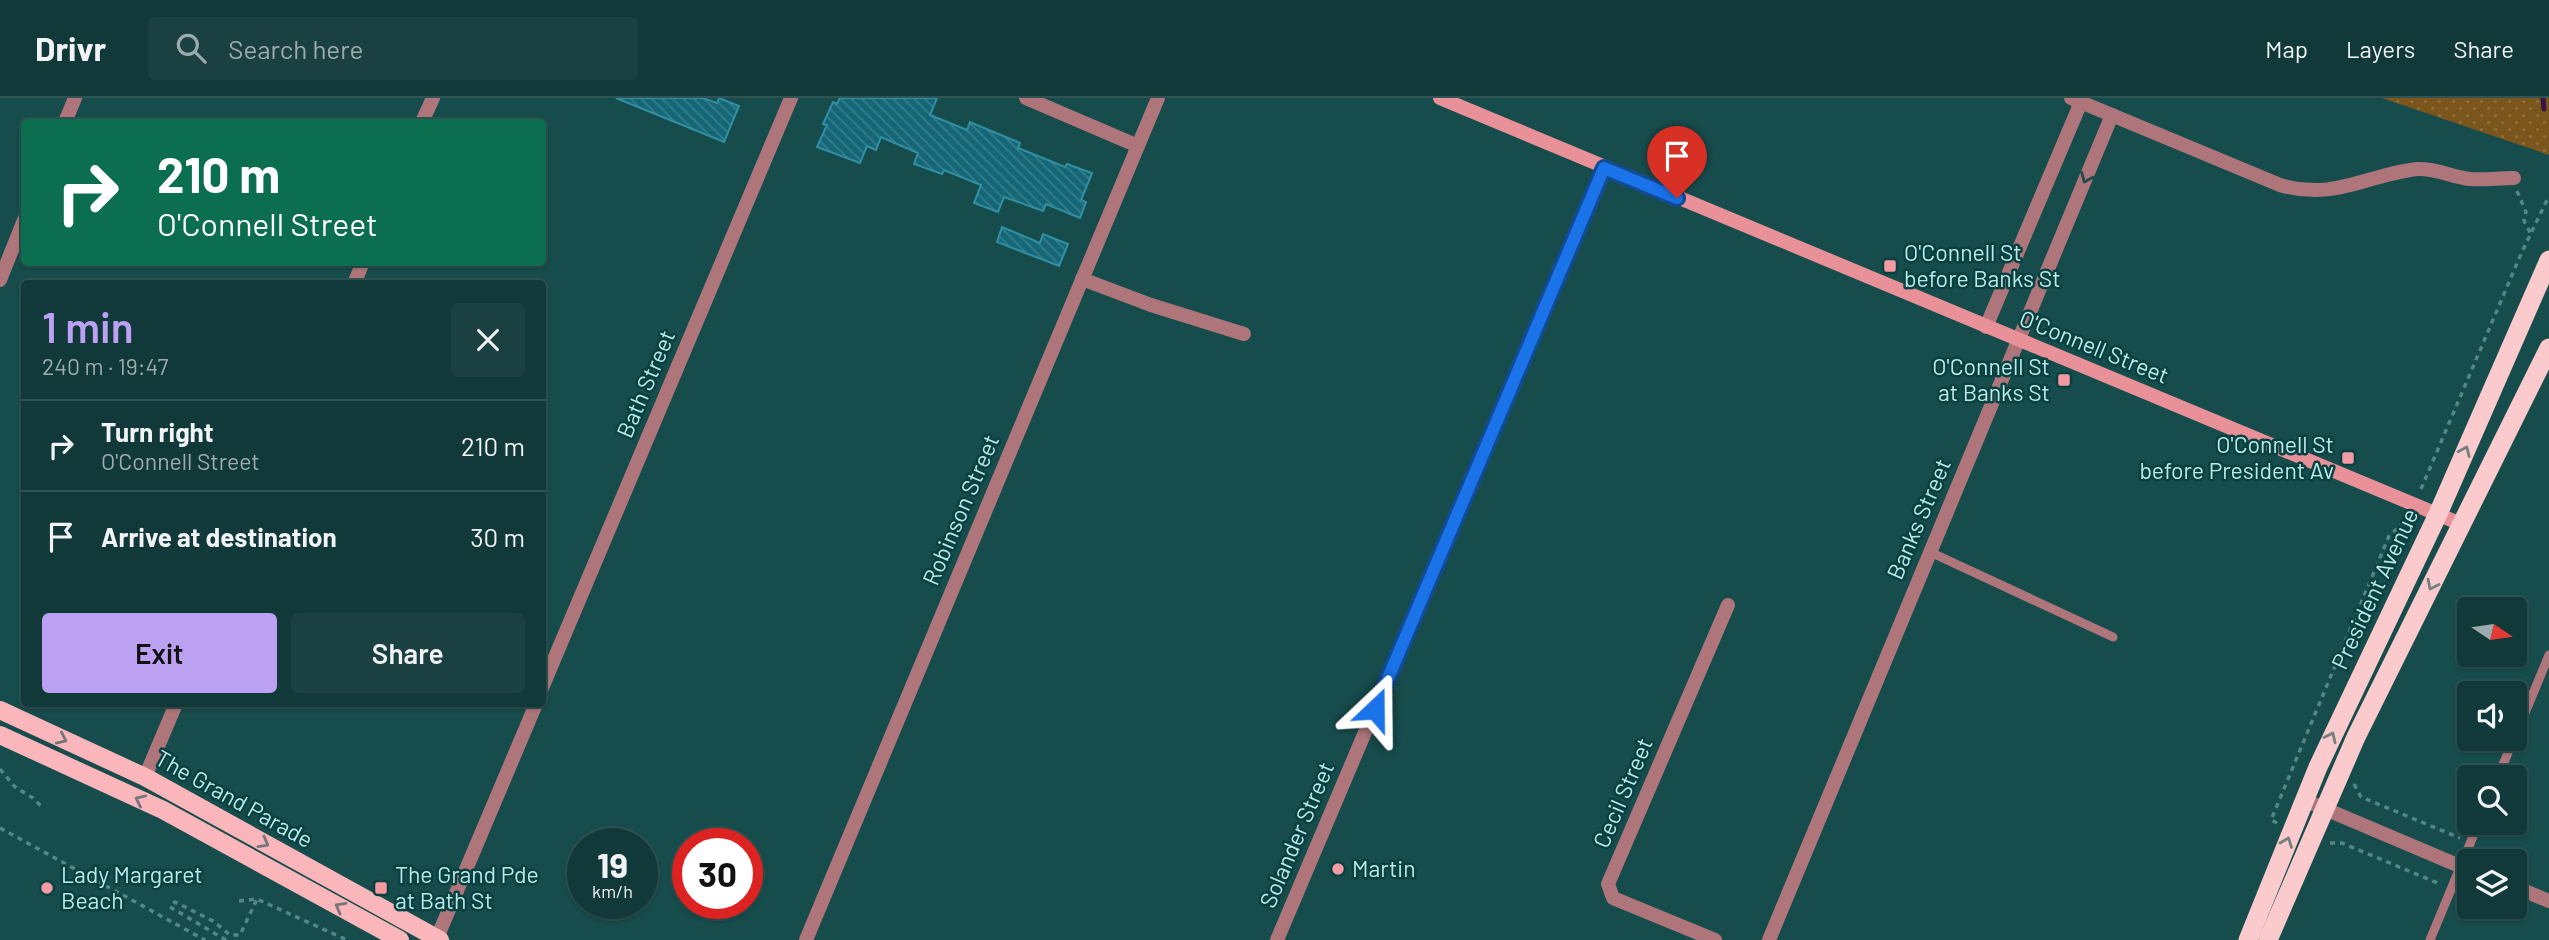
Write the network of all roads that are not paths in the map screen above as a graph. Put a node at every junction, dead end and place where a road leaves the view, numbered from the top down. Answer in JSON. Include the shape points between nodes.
{"nodes":[{"id":1,"x":75,"y":98,"type":"edge"},
{"id":2,"x":433,"y":98,"type":"edge"},
{"id":3,"x":791,"y":98,"type":"edge"},
{"id":4,"x":1026,"y":98,"type":"edge"},
{"id":5,"x":1158,"y":98,"type":"edge"},
{"id":6,"x":1440,"y":98,"type":"edge"},
{"id":7,"x":2076,"y":100,"type":"edge"},
{"id":8,"x":2112,"y":115,"type":"junction"},
{"id":9,"x":66,"y":119,"type":"edge"},
{"id":10,"x":423,"y":119,"type":"edge"},
{"id":11,"x":1138,"y":146,"type":"junction"},
{"id":12,"x":1604,"y":168,"type":"junction"},
{"id":13,"x":2514,"y":178,"type":"road end"},
{"id":14,"x":21,"y":228,"type":"edge"},
{"id":15,"x":2549,"y":260,"type":"edge"},
{"id":16,"x":1082,"y":279,"type":"junction"},
{"id":17,"x":0,"y":280,"type":"edge"},
{"id":18,"x":1986,"y":327,"type":"junction"},
{"id":19,"x":1244,"y":334,"type":"dead end"},
{"id":20,"x":2018,"y":341,"type":"junction"},
{"id":21,"x":2549,"y":348,"type":"edge"},
{"id":22,"x":2438,"y":514,"type":"junction"},
{"id":23,"x":2461,"y":524,"type":"junction"},
{"id":24,"x":1930,"y":552,"type":"junction"},
{"id":25,"x":1728,"y":605,"type":"dead end"},
{"id":26,"x":2113,"y":637,"type":"dead end"},
{"id":27,"x":2549,"y":655,"type":"edge"},
{"id":28,"x":546,"y":679,"type":"edge"},
{"id":29,"x":175,"y":707,"type":"edge"},
{"id":30,"x":535,"y":707,"type":"edge"},
{"id":31,"x":2527,"y":707,"type":"edge"},
{"id":32,"x":0,"y":710,"type":"edge"},
{"id":33,"x":0,"y":735,"type":"edge"},
{"id":34,"x":145,"y":777,"type":"junction"},
{"id":35,"x":2304,"y":800,"type":"junction"},
{"id":36,"x":2324,"y":809,"type":"junction"},
{"id":37,"x":2457,"y":865,"type":"edge"},
{"id":38,"x":2457,"y":880,"type":"edge"},
{"id":39,"x":2527,"y":892,"type":"edge"},
{"id":40,"x":2549,"y":901,"type":"edge"},
{"id":41,"x":1775,"y":938,"type":"edge"},
{"id":42,"x":439,"y":939,"type":"edge"},
{"id":43,"x":400,"y":940,"type":"edge"},
{"id":44,"x":806,"y":940,"type":"edge"},
{"id":45,"x":1277,"y":940,"type":"edge"},
{"id":46,"x":1715,"y":940,"type":"edge"},
{"id":47,"x":2248,"y":940,"type":"edge"},
{"id":48,"x":2269,"y":940,"type":"edge"},
{"id":49,"x":2430,"y":940,"type":"edge"}],
"edges":[{"from":1,"to":9,"type":"street"},
{"from":2,"to":10,"type":"street"},
{"from":3,"to":28,"type":"street","name":"Bath Street"},
{"from":4,"to":11,"type":"street"},
{"from":5,"to":11,"type":"street","name":"Robinson Street"},
{"from":6,"to":12,"type":"main road","name":"O'Connell Street"},
{"from":7,"to":8,"type":"street"},
{"from":7,"to":18,"type":"street"},
{"from":8,"to":13,"type":"street","via":[[2297,190],[2350,187],[2421,169],[2469,179]]},
{"from":8,"to":20,"type":"street","name":"Banks Street","one_way":true},
{"from":11,"to":16,"type":"street","name":"Robinson Street"},
{"from":12,"to":18,"type":"main road","name":"O'Connell Street"},
{"from":12,"to":45,"type":"street","name":"Solander Street"},
{"from":14,"to":17,"type":"street"},
{"from":22,"to":15,"type":"highway","name":"President Avenue","one_way":true},
{"from":16,"to":19,"type":"street"},
{"from":16,"to":44,"type":"street","name":"Robinson Street"},
{"from":18,"to":20,"type":"main road","name":"O'Connell Street"},
{"from":20,"to":22,"type":"main road","name":"O'Connell Street"},
{"from":20,"to":24,"type":"street","name":"Banks Street"},
{"from":21,"to":23,"type":"highway","name":"President Avenue"},
{"from":22,"to":23,"type":"main road","name":"O'Connell Street"},
{"from":35,"to":22,"type":"highway","name":"President Avenue","one_way":true},
{"from":23,"to":36,"type":"highway","name":"President Avenue","one_way":true},
{"from":24,"to":26,"type":"lane"},
{"from":24,"to":41,"type":"street","name":"Banks Street"},
{"from":25,"to":46,"type":"street","name":"Cecil Street","via":[[1608,884],[1613,898]]},
{"from":27,"to":31,"type":"lane"},
{"from":29,"to":34,"type":"street"},
{"from":30,"to":42,"type":"street"},
{"from":32,"to":34,"type":"main road","name":"The Grand Parade","one_way":true},
{"from":43,"to":33,"type":"main road","name":"The Grand Parade","one_way":true,"via":[[174,816]]},
{"from":34,"to":42,"type":"main road","name":"The Grand Parade","one_way":true},
{"from":35,"to":36,"type":"street"},
{"from":47,"to":35,"type":"highway","name":"President Avenue","one_way":true},
{"from":36,"to":37,"type":"street"},
{"from":36,"to":48,"type":"highway","name":"President Avenue"},
{"from":38,"to":49,"type":"lane"},
{"from":39,"to":40,"type":"street"}]}
